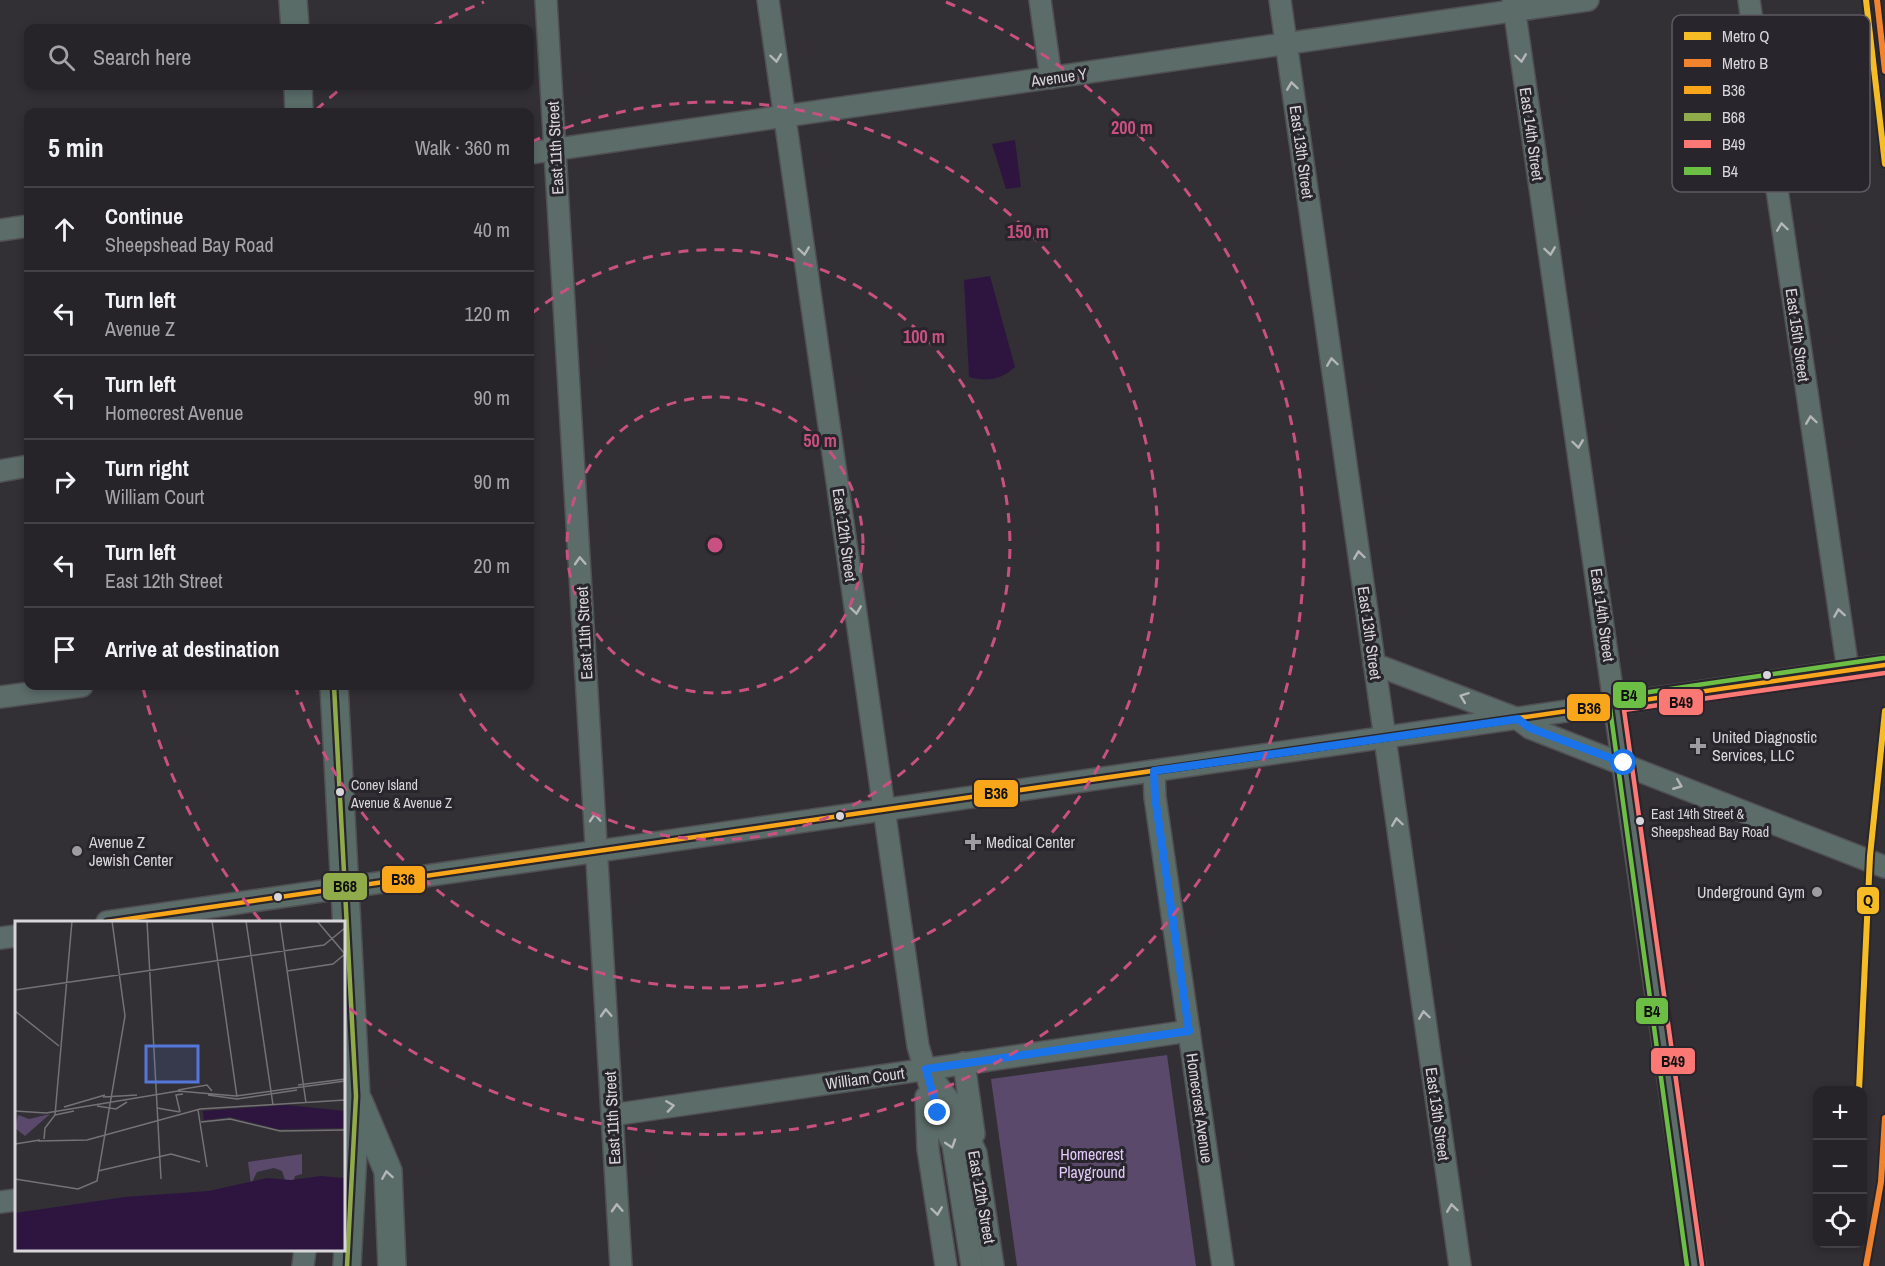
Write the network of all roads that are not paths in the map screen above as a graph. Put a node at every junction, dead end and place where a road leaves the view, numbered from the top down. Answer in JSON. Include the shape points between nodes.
{"nodes":[{"id":1,"x":293,"y":0,"type":"edge"},
{"id":2,"x":546,"y":0,"type":"edge"},
{"id":3,"x":768,"y":0,"type":"edge"},
{"id":4,"x":1040,"y":0,"type":"edge"},
{"id":5,"x":1268,"y":0,"type":"edge"},
{"id":6,"x":1280,"y":0,"type":"edge"},
{"id":7,"x":1588,"y":0,"type":"edge"},
{"id":8,"x":1749,"y":0,"type":"edge"},
{"id":9,"x":1514,"y":5,"type":"edge"},
{"id":10,"x":1751,"y":15,"type":"edge"},
{"id":11,"x":295,"y":24,"type":"edge"},
{"id":12,"x":1286,"y":44,"type":"junction"},
{"id":13,"x":1051,"y":78,"type":"junction"},
{"id":14,"x":298,"y":90,"type":"edge"},
{"id":15,"x":299,"y":108,"type":"edge"},
{"id":16,"x":785,"y":116,"type":"junction"},
{"id":17,"x":555,"y":149,"type":"junction"},
{"id":18,"x":534,"y":152,"type":"edge"},
{"id":19,"x":1777,"y":192,"type":"edge"},
{"id":20,"x":24,"y":227,"type":"edge"},
{"id":21,"x":0,"y":230,"type":"edge"},
{"id":22,"x":24,"y":467,"type":"edge"},
{"id":23,"x":0,"y":471,"type":"edge"},
{"id":24,"x":1374,"y":664,"type":"junction"},
{"id":25,"x":1885,"y":665,"type":"edge"},
{"id":26,"x":1848,"y":670,"type":"junction"},
{"id":27,"x":52,"y":690,"type":"edge"},
{"id":28,"x":334,"y":690,"type":"edge"},
{"id":29,"x":0,"y":697,"type":"edge"},
{"id":30,"x":1616,"y":704,"type":"junction"},
{"id":31,"x":1518,"y":719,"type":"junction"},
{"id":32,"x":1385,"y":738,"type":"junction"},
{"id":33,"x":1624,"y":763,"type":"junction"},
{"id":34,"x":1154,"y":771,"type":"junction"},
{"id":35,"x":885,"y":810,"type":"junction"},
{"id":36,"x":597,"y":852,"type":"junction"},
{"id":37,"x":1885,"y":867,"type":"edge"},
{"id":38,"x":345,"y":888,"type":"junction"},
{"id":39,"x":114,"y":921,"type":"edge"},
{"id":40,"x":15,"y":936,"type":"edge"},
{"id":41,"x":0,"y":938,"type":"edge"},
{"id":42,"x":1189,"y":1031,"type":"junction"},
{"id":43,"x":964,"y":1063,"type":"junction"},
{"id":44,"x":926,"y":1069,"type":"junction"},
{"id":45,"x":356,"y":1096,"type":"junction"},
{"id":46,"x":612,"y":1114,"type":"junction"},
{"id":47,"x":976,"y":1153,"type":"junction"},
{"id":48,"x":347,"y":1156,"type":"edge"},
{"id":49,"x":15,"y":1200,"type":"edge"},
{"id":50,"x":0,"y":1202,"type":"edge"},
{"id":51,"x":305,"y":1251,"type":"edge"},
{"id":52,"x":303,"y":1266,"type":"edge"},
{"id":53,"x":348,"y":1266,"type":"edge"},
{"id":54,"x":392,"y":1266,"type":"edge"},
{"id":55,"x":621,"y":1266,"type":"edge"},
{"id":56,"x":946,"y":1266,"type":"edge"},
{"id":57,"x":972,"y":1266,"type":"edge"},
{"id":58,"x":993,"y":1266,"type":"edge"},
{"id":59,"x":1223,"y":1266,"type":"edge"},
{"id":60,"x":1460,"y":1266,"type":"edge"},
{"id":61,"x":1695,"y":1266,"type":"edge"}],
"edges":[{"from":1,"to":11,"type":"main road"},
{"from":2,"to":17,"type":"street","name":"East 11th Street"},
{"from":3,"to":16,"type":"street","name":"East 12th Street","one_way":true},
{"from":4,"to":13,"type":"street"},
{"from":5,"to":12,"type":"street"},
{"from":6,"to":12,"type":"street","name":"East 13th Street"},
{"from":7,"to":9,"type":"street","name":"Avenue Y"},
{"from":10,"to":8,"type":"street","name":"East 15th Street","one_way":true},
{"from":9,"to":12,"type":"street","name":"Avenue Y"},
{"from":9,"to":30,"type":"street","name":"East 14th Street","one_way":true},
{"from":12,"to":13,"type":"street","name":"Avenue Y"},
{"from":24,"to":12,"type":"street","name":"East 13th Street","one_way":true},
{"from":13,"to":16,"type":"street","name":"Avenue Y"},
{"from":14,"to":15,"type":"main road"},
{"from":16,"to":17,"type":"street","name":"Avenue Y"},
{"from":16,"to":35,"type":"street","name":"East 12th Street","one_way":true},
{"from":17,"to":18,"type":"street","name":"Avenue Y"},
{"from":36,"to":17,"type":"street","name":"East 11th Street","one_way":true},
{"from":26,"to":19,"type":"street","name":"East 15th Street","one_way":true},
{"from":20,"to":21,"type":"street"},
{"from":22,"to":23,"type":"street"},
{"from":31,"to":24,"type":"street","one_way":true},
{"from":24,"to":32,"type":"street","name":"East 13th Street"},
{"from":25,"to":26,"type":"street"},
{"from":26,"to":30,"type":"street"},
{"from":27,"to":29,"type":"street"},
{"from":28,"to":38,"type":"main road"},
{"from":30,"to":31,"type":"street"},
{"from":30,"to":33,"type":"street","name":"East 14th Street"},
{"from":31,"to":32,"type":"street"},
{"from":31,"to":33,"type":"street","via":[[1530,728]]},
{"from":32,"to":34,"type":"street"},
{"from":60,"to":32,"type":"street","name":"East 13th Street","one_way":true},
{"from":33,"to":37,"type":"street","one_way":true},
{"from":33,"to":61,"type":"street","name":"East 14th Street"},
{"from":34,"to":35,"type":"street"},
{"from":34,"to":42,"type":"street","name":"Homecrest Avenue"},
{"from":35,"to":36,"type":"street"},
{"from":35,"to":44,"type":"street","name":"East 12th Street","via":[[918,1046]]},
{"from":36,"to":38,"type":"street"},
{"from":46,"to":36,"type":"street","name":"East 11th Street","one_way":true},
{"from":38,"to":39,"type":"street"},
{"from":38,"to":45,"type":"main road"},
{"from":40,"to":41,"type":"street"},
{"from":42,"to":43,"type":"street","name":"William Court"},
{"from":42,"to":59,"type":"street","name":"Homecrest Avenue"},
{"from":43,"to":44,"type":"street","name":"William Court"},
{"from":43,"to":47,"type":"street"},
{"from":46,"to":44,"type":"street","name":"William Court","one_way":true},
{"from":44,"to":47,"type":"street","name":"East 12th Street","via":[[954,1107]]},
{"from":44,"to":56,"type":"street","name":"East 12th Street","one_way":true,"via":[[928,1149]]},
{"from":44,"to":57,"type":"street","name":"East 12th Street","one_way":true,"via":[[938,1113],[953,1145]]},
{"from":45,"to":48,"type":"main road"},
{"from":54,"to":45,"type":"main road","one_way":true,"via":[[388,1171]]},
{"from":55,"to":46,"type":"street","name":"East 11th Street","one_way":true},
{"from":47,"to":58,"type":"street","name":"East 12th Street"},
{"from":48,"to":53,"type":"main road"},
{"from":49,"to":50,"type":"street"},
{"from":51,"to":52,"type":"street"}]}
